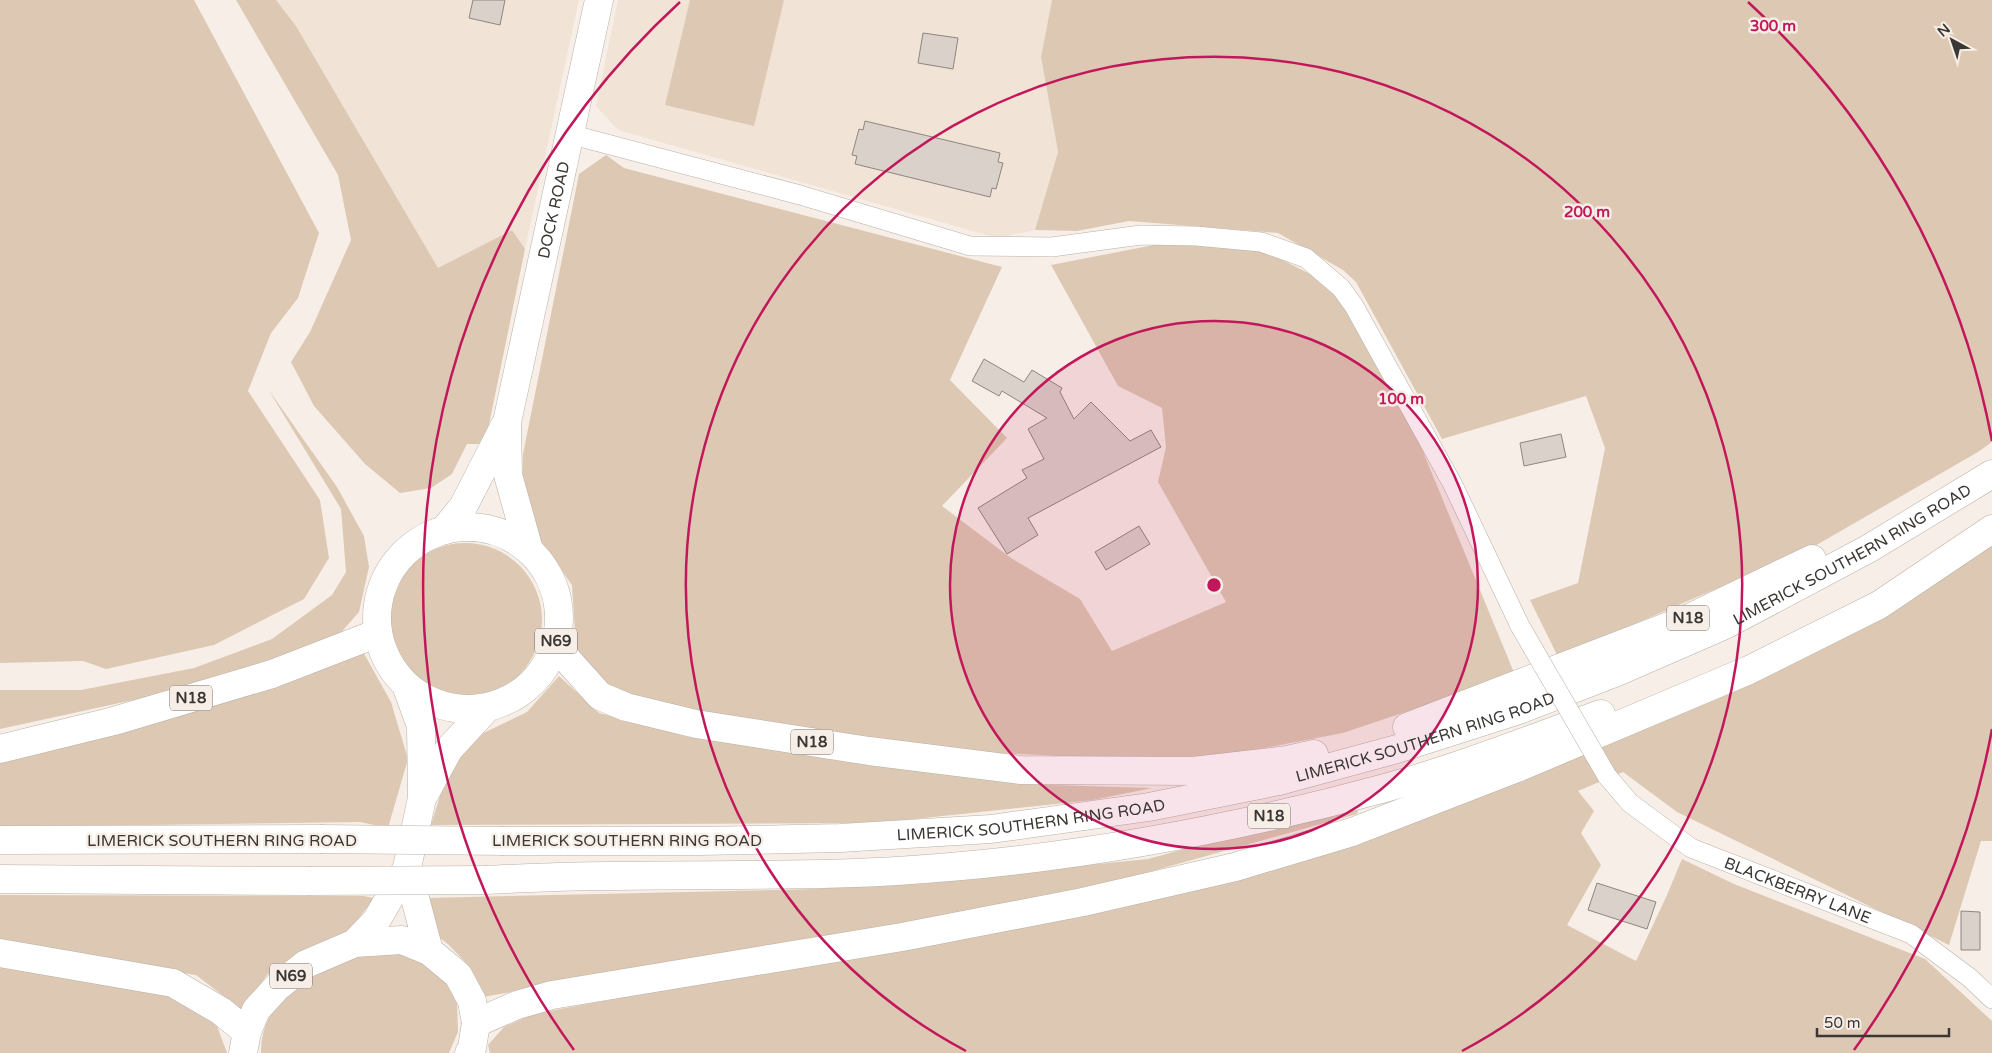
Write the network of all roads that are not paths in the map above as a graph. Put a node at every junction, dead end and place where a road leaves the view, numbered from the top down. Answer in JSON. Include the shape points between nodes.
{"nodes":[{"id":1,"x":599,"y":0,"type":"edge"},
{"id":2,"x":569,"y":134,"type":"junction"},
{"id":3,"x":507,"y":422,"type":"junction"},
{"id":4,"x":1992,"y":460,"type":"edge"},
{"id":5,"x":1992,"y":474,"type":"edge"},
{"id":6,"x":1992,"y":516,"type":"edge"},
{"id":7,"x":1992,"y":529,"type":"edge"},
{"id":8,"x":444,"y":530,"type":"junction"},
{"id":9,"x":529,"y":550,"type":"junction"},
{"id":10,"x":378,"y":633,"type":"junction"},
{"id":11,"x":555,"y":646,"type":"junction"},
{"id":12,"x":1617,"y":672,"type":"junction"},
{"id":13,"x":406,"y":685,"type":"junction"},
{"id":14,"x":487,"y":708,"type":"junction"},
{"id":15,"x":1368,"y":741,"type":"junction"},
{"id":16,"x":0,"y":749,"type":"edge"},
{"id":17,"x":422,"y":798,"type":"junction"},
{"id":18,"x":0,"y":840,"type":"edge"},
{"id":19,"x":407,"y":868,"type":"junction"},
{"id":20,"x":0,"y":879,"type":"edge"},
{"id":21,"x":355,"y":943,"type":"junction"},
{"id":22,"x":429,"y":950,"type":"junction"},
{"id":23,"x":0,"y":953,"type":"edge"},
{"id":24,"x":1992,"y":999,"type":"edge"},
{"id":25,"x":245,"y":1042,"type":"edge"},
{"id":26,"x":473,"y":1044,"type":"edge"}],
"edges":[{"from":1,"to":2,"type":"main road","name":"DOCK ROAD"},
{"from":2,"to":3,"type":"main road","name":"DOCK ROAD"},
{"from":2,"to":24,"type":"street","name":"BLACKBERRY LANE","bridge":true,"via":[[800,195],[970,246],[1052,247],[1141,235],[1196,236],[1261,242],[1306,258],[1341,288],[1354,306],[1452,485],[1520,626],[1607,776],[1630,803],[1691,848],[1911,934],[1970,978]]},
{"from":3,"to":8,"type":"main road","name":"DOCK ROAD","via":[[463,507]]},
{"from":3,"to":9,"type":"main road","name":"DOCK ROAD","via":[[508,476]]},
{"from":4,"to":15,"type":"main road","number":"N18","via":[[1851,540],[1687,619]]},
{"from":5,"to":12,"type":"main road","name":"LIMERICK SOUTHERN RING ROAD","number":"N18","via":[[1868,549],[1734,620]]},
{"from":6,"to":20,"type":"main road","name":"LIMERICK SOUTHERN RING ROAD","number":"N18","bridge":true,"via":[[1924,558],[1769,640],[1608,711],[1387,787],[1281,813],[1119,846],[898,871],[778,876],[308,882]]},
{"from":7,"to":26,"type":"main road","number":"N18","via":[[1879,605],[1749,670],[1518,768],[1352,832],[1235,867],[1084,902],[902,937],[552,995],[517,1005]]},
{"from":8,"to":9,"type":"main road","number":"N69","via":[[474,527],[503,534]]},
{"from":8,"to":10,"type":"main road","number":"N69","via":[[410,548],[395,564],[384,583],[378,608]]},
{"from":9,"to":11,"type":"main road","number":"N69","via":[[546,570],[556,594],[560,620]]},
{"from":10,"to":13,"type":"main road","number":"N69","via":[[388,662]]},
{"from":10,"to":16,"type":"main road","number":"N18","via":[[272,674],[114,721]]},
{"from":11,"to":14,"type":"main road","number":"N69","via":[[545,668],[530,686]]},
{"from":11,"to":15,"type":"main road","number":"N18","via":[[600,696],[626,707],[696,724],[1021,770],[1193,772],[1287,760]]},
{"from":12,"to":15,"type":"main road","number":"N18","via":[[1433,727]]},
{"from":12,"to":18,"type":"main road","name":"LIMERICK SOUTHERN RING ROAD","number":"N18","bridge":true,"via":[[1516,711],[1397,749],[1279,781],[1149,807],[991,829],[840,838],[701,841]]},
{"from":13,"to":14,"type":"main road","number":"N69","via":[[424,698],[444,706],[465,710]]},
{"from":13,"to":17,"type":"main road","number":"N69","via":[[421,726]]},
{"from":14,"to":17,"type":"main road","number":"N69","via":[[449,749]]},
{"from":17,"to":19,"type":"main road","number":"N69"},
{"from":19,"to":21,"type":"main road","number":"N69","via":[[376,921]]},
{"from":19,"to":22,"type":"main road","number":"N69"},
{"from":21,"to":22,"type":"main road","number":"N69","via":[[402,940]]},
{"from":21,"to":25,"type":"main road","number":"N69","via":[[306,964],[277,988],[256,1010]]},
{"from":22,"to":26,"type":"main road","number":"N69","via":[[458,975],[472,1001]]},
{"from":23,"to":25,"type":"main road","via":[[173,983],[221,1011]]}]}
